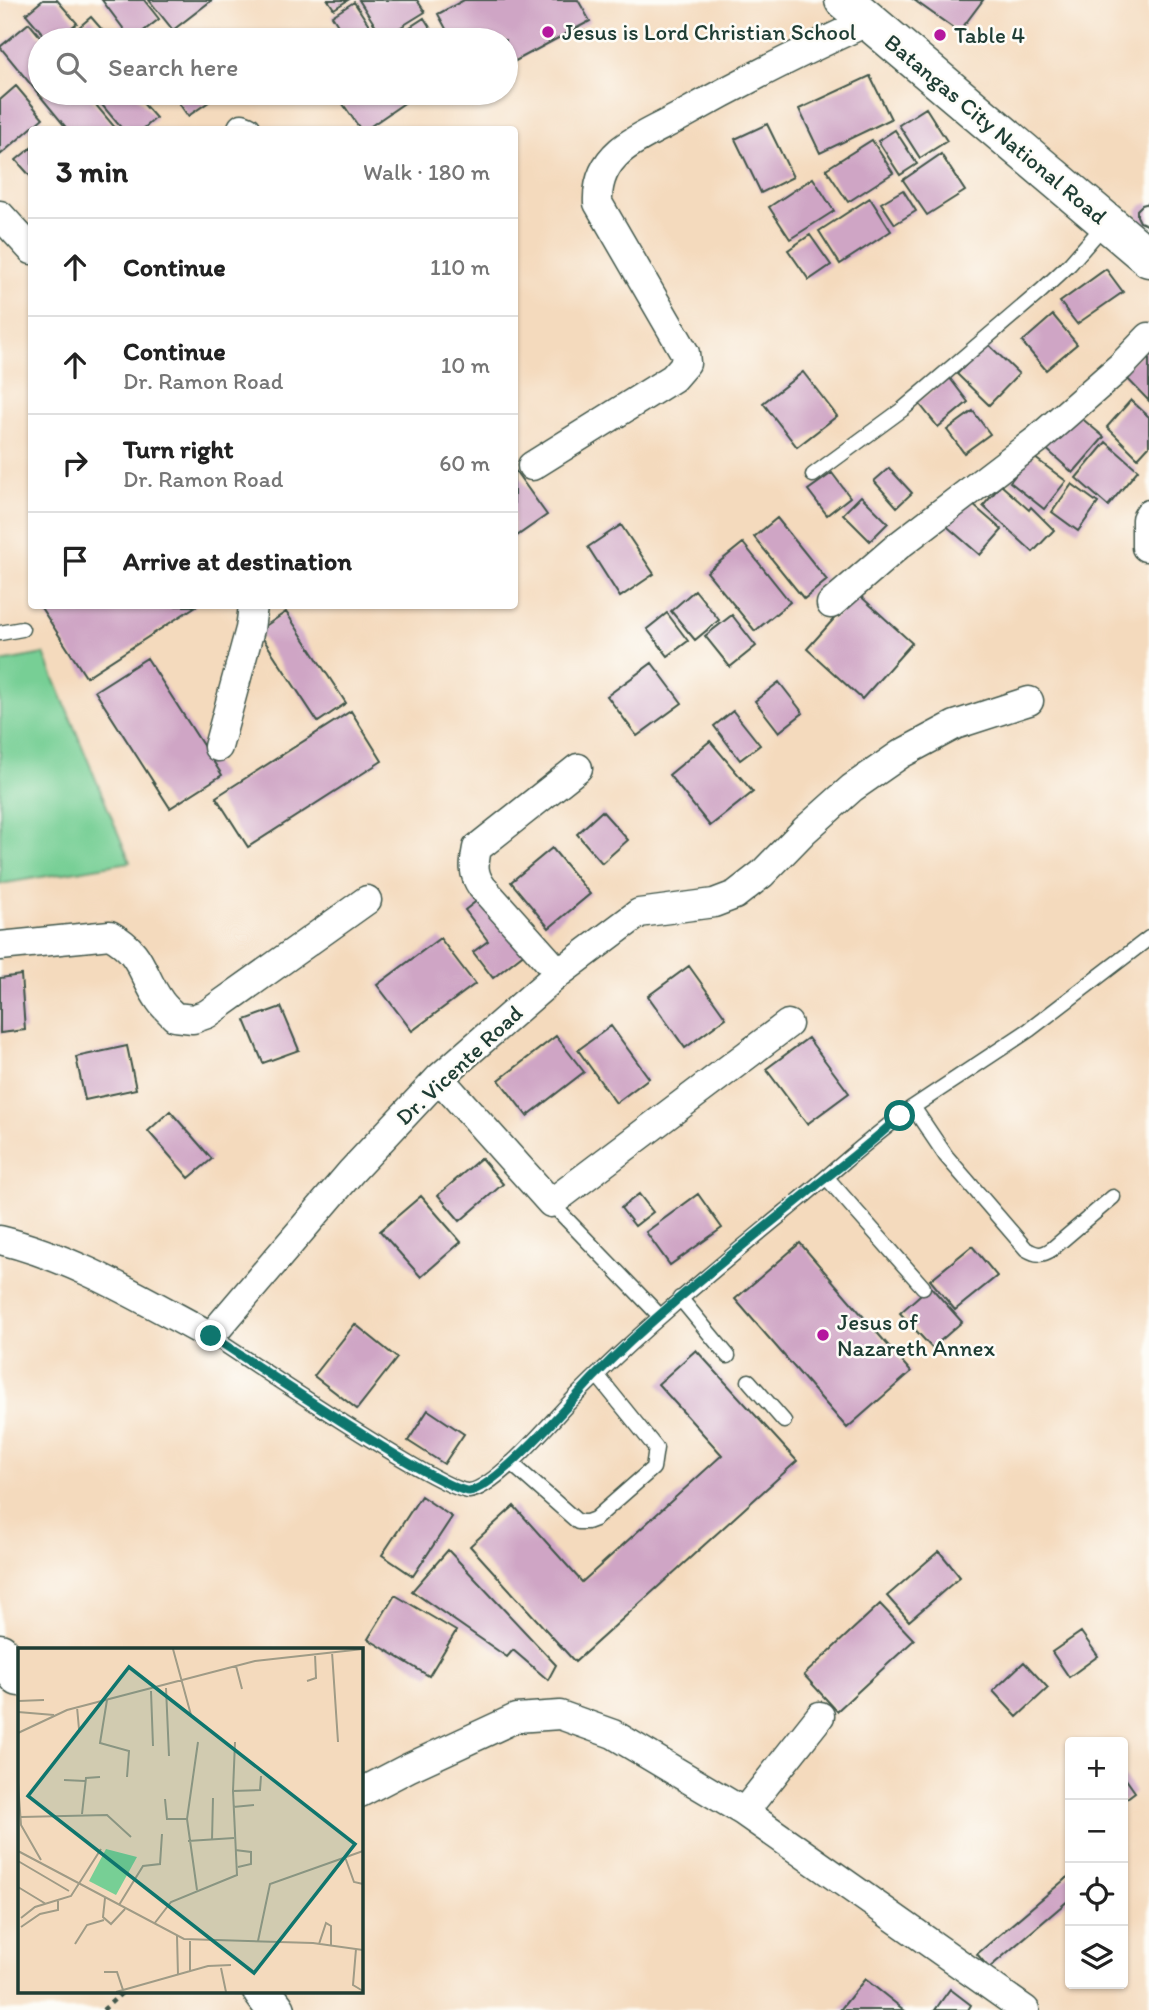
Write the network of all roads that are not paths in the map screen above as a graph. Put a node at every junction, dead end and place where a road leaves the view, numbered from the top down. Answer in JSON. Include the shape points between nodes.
{"nodes":[{"id":1,"x":857,"y":10,"type":"edge"},
{"id":2,"x":0,"y":215,"type":"edge"},
{"id":3,"x":1106,"y":223,"type":"junction"},
{"id":4,"x":28,"y":246,"type":"edge"},
{"id":5,"x":1149,"y":258,"type":"edge"},
{"id":6,"x":1149,"y":337,"type":"edge"},
{"id":7,"x":533,"y":466,"type":"dead end"},
{"id":8,"x":813,"y":475,"type":"dead end"},
{"id":9,"x":1149,"y":514,"type":"edge"},
{"id":10,"x":1146,"y":547,"type":"dead end"},
{"id":11,"x":831,"y":604,"type":"dead end"},
{"id":12,"x":253,"y":609,"type":"edge"},
{"id":13,"x":22,"y":629,"type":"dead end"},
{"id":14,"x":0,"y":633,"type":"edge"},
{"id":15,"x":1029,"y":701,"type":"dead end"},
{"id":16,"x":218,"y":747,"type":"dead end"},
{"id":17,"x":578,"y":768,"type":"dead end"},
{"id":18,"x":367,"y":901,"type":"dead end"},
{"id":19,"x":1149,"y":938,"type":"edge"},
{"id":20,"x":0,"y":946,"type":"edge"},
{"id":21,"x":559,"y":973,"type":"junction"},
{"id":22,"x":788,"y":1024,"type":"dead end"},
{"id":23,"x":439,"y":1078,"type":"junction"},
{"id":24,"x":914,"y":1107,"type":"junction"},
{"id":25,"x":827,"y":1178,"type":"junction"},
{"id":26,"x":1113,"y":1197,"type":"dead end"},
{"id":27,"x":551,"y":1203,"type":"junction"},
{"id":28,"x":0,"y":1240,"type":"edge"},
{"id":29,"x":923,"y":1287,"type":"dead end"},
{"id":30,"x":680,"y":1298,"type":"junction"},
{"id":31,"x":659,"y":1315,"type":"junction"},
{"id":32,"x":211,"y":1336,"type":"junction"},
{"id":33,"x":728,"y":1356,"type":"dead end"},
{"id":34,"x":597,"y":1374,"type":"junction"},
{"id":35,"x":749,"y":1381,"type":"dead end"},
{"id":36,"x":784,"y":1420,"type":"dead end"},
{"id":37,"x":511,"y":1464,"type":"junction"},
{"id":38,"x":0,"y":1653,"type":"edge"},
{"id":39,"x":18,"y":1676,"type":"edge"},
{"id":40,"x":820,"y":1716,"type":"dead end"},
{"id":41,"x":362,"y":1792,"type":"edge"},
{"id":42,"x":744,"y":1812,"type":"junction"},
{"id":43,"x":263,"y":1993,"type":"edge"},
{"id":44,"x":276,"y":2010,"type":"edge"},
{"id":45,"x":1025,"y":2010,"type":"edge"}],
"edges":[{"from":1,"to":3,"type":"street","name":"Batangas City National Road"},
{"from":1,"to":7,"type":"street","via":[[804,50],[621,150],[605,168],[597,185],[598,203],[685,353],[686,363],[673,378]]},
{"from":2,"to":4,"type":"street"},
{"from":3,"to":5,"type":"street","name":"Batangas City National Road"},
{"from":3,"to":8,"type":"lane","via":[[1031,300],[903,409]]},
{"from":6,"to":11,"type":"street","via":[[1038,439]]},
{"from":9,"to":10,"type":"street"},
{"from":12,"to":16,"type":"street"},
{"from":13,"to":14,"type":"lane"},
{"from":15,"to":21,"type":"street","name":"Dr. Vicente Road","via":[[955,725],[901,754],[852,788],[735,895],[714,903],[639,913]]},
{"from":17,"to":21,"type":"street","via":[[477,848],[474,863],[474,875],[482,887]]},
{"from":18,"to":20,"type":"street","via":[[193,1019],[175,1017],[160,1001],[139,959],[110,935]]},
{"from":19,"to":24,"type":"lane","via":[[1029,1030]]},
{"from":21,"to":23,"type":"street","name":"Dr. Vicente Road"},
{"from":22,"to":27,"type":"street"},
{"from":23,"to":27,"type":"street"},
{"from":23,"to":32,"type":"street","name":"Dr. Vicente Road","via":[[351,1172]]},
{"from":24,"to":25,"type":"lane"},
{"from":24,"to":26,"type":"lane","via":[[946,1156],[1036,1255],[1052,1249]]},
{"from":25,"to":29,"type":"lane"},
{"from":25,"to":30,"type":"lane"},
{"from":27,"to":31,"type":"lane"},
{"from":28,"to":32,"type":"street","via":[[79,1267]]},
{"from":30,"to":31,"type":"lane"},
{"from":30,"to":33,"type":"lane"},
{"from":31,"to":34,"type":"lane"},
{"from":32,"to":37,"type":"lane","via":[[455,1488],[479,1488]]},
{"from":34,"to":37,"type":"lane"},
{"from":34,"to":37,"type":"lane","via":[[656,1448],[653,1468],[595,1519],[578,1522]]},
{"from":35,"to":36,"type":"lane"},
{"from":38,"to":39,"type":"street"},
{"from":40,"to":42,"type":"street"},
{"from":41,"to":42,"type":"street","via":[[516,1718],[559,1715],[613,1734]]},
{"from":42,"to":45,"type":"street"},
{"from":43,"to":44,"type":"street"}]}
